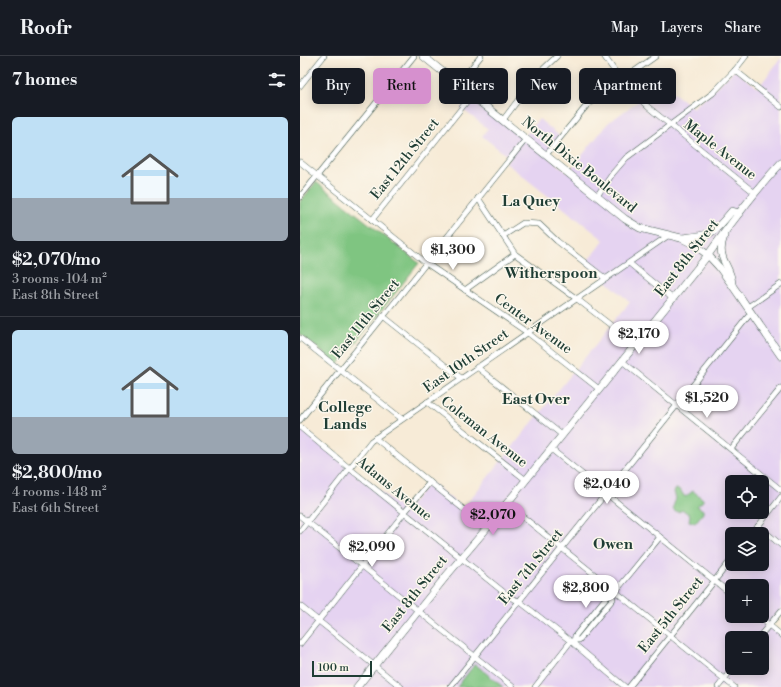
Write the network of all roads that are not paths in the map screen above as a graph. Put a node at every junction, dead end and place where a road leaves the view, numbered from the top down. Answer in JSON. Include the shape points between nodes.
{"nodes":[{"id":1,"x":324,"y":56,"type":"edge"},
{"id":2,"x":414,"y":56,"type":"edge"},
{"id":3,"x":423,"y":56,"type":"edge"},
{"id":4,"x":481,"y":56,"type":"edge"},
{"id":5,"x":557,"y":56,"type":"edge"},
{"id":6,"x":604,"y":56,"type":"edge"},
{"id":7,"x":656,"y":56,"type":"edge"},
{"id":8,"x":746,"y":56,"type":"edge"},
{"id":9,"x":471,"y":68,"type":"edge"},
{"id":10,"x":612,"y":68,"type":"edge"},
{"id":11,"x":638,"y":68,"type":"edge"},
{"id":12,"x":439,"y":69,"type":"edge"},
{"id":13,"x":735,"y":70,"type":"junction"},
{"id":14,"x":300,"y":86,"type":"edge"},
{"id":15,"x":465,"y":104,"type":"edge"},
{"id":16,"x":483,"y":104,"type":"edge"},
{"id":17,"x":588,"y":104,"type":"edge"},
{"id":18,"x":645,"y":104,"type":"edge"},
{"id":19,"x":781,"y":107,"type":"edge"},
{"id":20,"x":503,"y":120,"type":"junction"},
{"id":21,"x":670,"y":126,"type":"junction"},
{"id":22,"x":526,"y":139,"type":"junction"},
{"id":23,"x":546,"y":155,"type":"junction"},
{"id":24,"x":300,"y":162,"type":"edge"},
{"id":25,"x":781,"y":163,"type":"edge"},
{"id":26,"x":317,"y":176,"type":"junction"},
{"id":27,"x":755,"y":193,"type":"junction"},
{"id":28,"x":597,"y":196,"type":"junction"},
{"id":29,"x":300,"y":197,"type":"edge"},
{"id":30,"x":478,"y":198,"type":"junction"},
{"id":31,"x":739,"y":213,"type":"junction"},
{"id":32,"x":372,"y":220,"type":"junction"},
{"id":33,"x":727,"y":229,"type":"junction"},
{"id":34,"x":669,"y":235,"type":"junction"},
{"id":35,"x":503,"y":236,"type":"junction"},
{"id":36,"x":681,"y":238,"type":"junction"},
{"id":37,"x":515,"y":254,"type":"junction"},
{"id":38,"x":708,"y":255,"type":"junction"},
{"id":39,"x":426,"y":263,"type":"junction"},
{"id":40,"x":630,"y":263,"type":"junction"},
{"id":41,"x":606,"y":279,"type":"junction"},
{"id":42,"x":781,"y":284,"type":"edge"},
{"id":43,"x":732,"y":285,"type":"junction"},
{"id":44,"x":465,"y":290,"type":"junction"},
{"id":45,"x":672,"y":298,"type":"junction"},
{"id":46,"x":577,"y":299,"type":"junction"},
{"id":47,"x":749,"y":310,"type":"junction"},
{"id":48,"x":383,"y":316,"type":"junction"},
{"id":49,"x":528,"y":333,"type":"junction"},
{"id":50,"x":300,"y":338,"type":"edge"},
{"id":51,"x":635,"y":344,"type":"junction"},
{"id":52,"x":781,"y":356,"type":"edge"},
{"id":53,"x":622,"y":361,"type":"junction"},
{"id":54,"x":477,"y":368,"type":"junction"},
{"id":55,"x":340,"y":370,"type":"junction"},
{"id":56,"x":461,"y":378,"type":"junction"},
{"id":57,"x":781,"y":388,"type":"edge"},
{"id":58,"x":599,"y":389,"type":"junction"},
{"id":59,"x":427,"y":402,"type":"junction"},
{"id":60,"x":677,"y":405,"type":"junction"},
{"id":61,"x":402,"y":419,"type":"junction"},
{"id":62,"x":300,"y":420,"type":"edge"},
{"id":63,"x":300,"y":427,"type":"edge"},
{"id":64,"x":562,"y":435,"type":"junction"},
{"id":65,"x":376,"y":438,"type":"junction"},
{"id":66,"x":551,"y":449,"type":"junction"},
{"id":67,"x":731,"y":449,"type":"junction"},
{"id":68,"x":349,"y":468,"type":"junction"},
{"id":69,"x":526,"y":480,"type":"junction"},
{"id":70,"x":430,"y":482,"type":"junction"},
{"id":71,"x":781,"y":490,"type":"edge"},
{"id":72,"x":606,"y":493,"type":"junction"},
{"id":73,"x":781,"y":497,"type":"edge"},
{"id":74,"x":507,"y":504,"type":"junction"},
{"id":75,"x":404,"y":513,"type":"junction"},
{"id":76,"x":300,"y":516,"type":"edge"},
{"id":77,"x":307,"y":522,"type":"junction"},
{"id":78,"x":758,"y":526,"type":"joint"},
{"id":79,"x":487,"y":528,"type":"junction"},
{"id":80,"x":300,"y":531,"type":"edge"},
{"id":81,"x":660,"y":537,"type":"junction"},
{"id":82,"x":781,"y":545,"type":"edge"},
{"id":83,"x":562,"y":548,"type":"junction"},
{"id":84,"x":461,"y":558,"type":"junction"},
{"id":85,"x":362,"y":566,"type":"junction"},
{"id":86,"x":725,"y":568,"type":"edge"},
{"id":87,"x":714,"y":581,"type":"junction"},
{"id":88,"x":725,"y":590,"type":"edge"},
{"id":89,"x":616,"y":591,"type":"junction"},
{"id":90,"x":519,"y":601,"type":"junction"},
{"id":91,"x":300,"y":606,"type":"edge"},
{"id":92,"x":781,"y":610,"type":"edge"},
{"id":93,"x":418,"y":611,"type":"junction"},
{"id":94,"x":319,"y":621,"type":"junction"},
{"id":95,"x":767,"y":623,"type":"edge"},
{"id":96,"x":769,"y":625,"type":"junction"},
{"id":97,"x":764,"y":631,"type":"edge"},
{"id":98,"x":670,"y":635,"type":"junction"},
{"id":99,"x":781,"y":635,"type":"edge"},
{"id":100,"x":573,"y":641,"type":"junction"},
{"id":101,"x":300,"y":644,"type":"edge"},
{"id":102,"x":475,"y":656,"type":"junction"},
{"id":103,"x":374,"y":666,"type":"junction"},
{"id":104,"x":727,"y":675,"type":"edge"},
{"id":105,"x":724,"y":679,"type":"junction"},
{"id":106,"x":357,"y":687,"type":"edge"},
{"id":107,"x":401,"y":687,"type":"edge"},
{"id":108,"x":450,"y":687,"type":"edge"},
{"id":109,"x":513,"y":687,"type":"edge"},
{"id":110,"x":535,"y":687,"type":"edge"},
{"id":111,"x":625,"y":687,"type":"edge"},
{"id":112,"x":629,"y":687,"type":"edge"},
{"id":113,"x":718,"y":687,"type":"edge"},
{"id":114,"x":734,"y":687,"type":"edge"}],
"edges":[{"from":1,"to":14,"type":"street"},
{"from":2,"to":26,"type":"street"},
{"from":3,"to":12,"type":"main road","name":"North Dixie Boulevard"},
{"from":4,"to":9,"type":"street"},
{"from":5,"to":20,"type":"street","via":[[538,75]]},
{"from":6,"to":10,"type":"street","name":"Maple Avenue"},
{"from":7,"to":11,"type":"street"},
{"from":8,"to":13,"type":"street"},
{"from":13,"to":19,"type":"street"},
{"from":13,"to":21,"type":"street","via":[[713,93]]},
{"from":15,"to":32,"type":"street","name":"East 12th Street"},
{"from":16,"to":20,"type":"main road","name":"North Dixie Boulevard"},
{"from":17,"to":23,"type":"street"},
{"from":18,"to":21,"type":"street","name":"Maple Avenue"},
{"from":20,"to":22,"type":"main road","name":"North Dixie Boulevard"},
{"from":21,"to":27,"type":"street","name":"Maple Avenue"},
{"from":21,"to":28,"type":"street","via":[[626,158]]},
{"from":22,"to":23,"type":"main road","name":"North Dixie Boulevard"},
{"from":22,"to":30,"type":"street","name":"East 11th Street"},
{"from":23,"to":28,"type":"main road","name":"North Dixie Boulevard"},
{"from":24,"to":26,"type":"street","name":"Center Avenue"},
{"from":25,"to":27,"type":"main road","name":"East 8th Street"},
{"from":26,"to":29,"type":"street"},
{"from":26,"to":32,"type":"street","name":"Center Avenue"},
{"from":27,"to":31,"type":"main road","name":"East 8th Street"},
{"from":28,"to":34,"type":"main road","name":"North Dixie Boulevard","via":[[635,225]]},
{"from":30,"to":35,"type":"street"},
{"from":30,"to":39,"type":"street","name":"East 11th Street"},
{"from":31,"to":33,"type":"main road","name":"East 8th Street"},
{"from":31,"to":36,"type":"main road","via":[[732,211],[712,233]]},
{"from":32,"to":39,"type":"street","name":"Center Avenue"},
{"from":33,"to":38,"type":"main road","name":"East 8th Street"},
{"from":33,"to":43,"type":"main road","via":[[721,252],[731,275]]},
{"from":34,"to":36,"type":"main road","name":"North Dixie Boulevard"},
{"from":34,"to":40,"type":"street","name":"East 10th Street"},
{"from":35,"to":37,"type":"street"},
{"from":35,"to":41,"type":"street","via":[[523,223],[538,224]]},
{"from":36,"to":38,"type":"main road","name":"North Dixie Boulevard"},
{"from":37,"to":44,"type":"street"},
{"from":37,"to":46,"type":"street"},
{"from":38,"to":43,"type":"main road","name":"North Dixie Boulevard"},
{"from":38,"to":45,"type":"main road","name":"East 8th Street"},
{"from":39,"to":44,"type":"street","name":"Center Avenue"},
{"from":39,"to":48,"type":"street","name":"East 11th Street"},
{"from":40,"to":41,"type":"street","name":"East 10th Street"},
{"from":40,"to":45,"type":"street"},
{"from":41,"to":46,"type":"street","name":"East 10th Street"},
{"from":42,"to":47,"type":"street","name":"East 7th Street"},
{"from":43,"to":47,"type":"main road","name":"North Dixie Boulevard"},
{"from":44,"to":49,"type":"street","name":"Center Avenue"},
{"from":45,"to":51,"type":"main road","name":"East 8th Street"},
{"from":46,"to":49,"type":"street","name":"East 10th Street"},
{"from":46,"to":51,"type":"street"},
{"from":47,"to":52,"type":"main road","name":"North Dixie Boulevard"},
{"from":47,"to":60,"type":"street","name":"East 7th Street"},
{"from":48,"to":55,"type":"street","name":"East 11th Street"},
{"from":48,"to":56,"type":"street"},
{"from":49,"to":54,"type":"street","name":"East 10th Street"},
{"from":49,"to":58,"type":"street","name":"Center Avenue"},
{"from":50,"to":55,"type":"street"},
{"from":51,"to":53,"type":"main road","name":"East 8th Street"},
{"from":53,"to":58,"type":"main road","name":"East 8th Street"},
{"from":53,"to":60,"type":"street"},
{"from":54,"to":56,"type":"street","name":"East 10th Street"},
{"from":54,"to":64,"type":"street"},
{"from":55,"to":61,"type":"street"},
{"from":55,"to":62,"type":"street","name":"East 11th Street"},
{"from":56,"to":59,"type":"street","name":"East 10th Street"},
{"from":57,"to":67,"type":"street"},
{"from":58,"to":64,"type":"main road","name":"East 8th Street"},
{"from":59,"to":61,"type":"street","name":"East 10th Street"},
{"from":59,"to":69,"type":"street","name":"Coleman Avenue"},
{"from":60,"to":67,"type":"street"},
{"from":60,"to":72,"type":"street","name":"East 7th Street"},
{"from":61,"to":65,"type":"street","name":"East 10th Street"},
{"from":63,"to":68,"type":"street","name":"Adams Avenue"},
{"from":64,"to":66,"type":"main road","name":"East 8th Street"},
{"from":65,"to":68,"type":"street","name":"East 10th Street"},
{"from":65,"to":70,"type":"street"},
{"from":66,"to":69,"type":"main road","name":"East 8th Street"},
{"from":66,"to":72,"type":"street"},
{"from":67,"to":71,"type":"street"},
{"from":68,"to":75,"type":"street","name":"Adams Avenue"},
{"from":68,"to":77,"type":"street","name":"East 10th Street"},
{"from":69,"to":74,"type":"main road","name":"East 8th Street"},
{"from":70,"to":75,"type":"street"},
{"from":70,"to":79,"type":"street"},
{"from":72,"to":81,"type":"street"},
{"from":72,"to":83,"type":"street","name":"East 7th Street"},
{"from":73,"to":78,"type":"street"},
{"from":74,"to":79,"type":"main road","name":"East 8th Street"},
{"from":74,"to":83,"type":"street"},
{"from":75,"to":84,"type":"street","name":"Adams Avenue"},
{"from":75,"to":85,"type":"street"},
{"from":76,"to":77,"type":"street"},
{"from":77,"to":80,"type":"street","name":"East 10th Street"},
{"from":77,"to":85,"type":"street"},
{"from":78,"to":82,"type":"street"},
{"from":79,"to":84,"type":"main road","name":"East 8th Street"},
{"from":81,"to":87,"type":"street"},
{"from":81,"to":89,"type":"street"},
{"from":83,"to":89,"type":"street"},
{"from":83,"to":90,"type":"street","name":"East 7th Street"},
{"from":84,"to":90,"type":"street","name":"Adams Avenue","via":[[511,598]]},
{"from":84,"to":93,"type":"main road","name":"East 8th Street"},
{"from":85,"to":93,"type":"street"},
{"from":85,"to":94,"type":"street"},
{"from":86,"to":87,"type":"street","name":"East 5th Street"},
{"from":87,"to":88,"type":"street"},
{"from":87,"to":98,"type":"street","name":"East 5th Street"},
{"from":89,"to":98,"type":"street"},
{"from":89,"to":100,"type":"street","via":[[612,596],[608,595]]},
{"from":90,"to":100,"type":"street","name":"Adams Avenue"},
{"from":90,"to":102,"type":"street","name":"East 7th Street"},
{"from":91,"to":94,"type":"street"},
{"from":92,"to":96,"type":"street"},
{"from":93,"to":102,"type":"street"},
{"from":93,"to":103,"type":"main road","name":"East 8th Street"},
{"from":94,"to":101,"type":"street"},
{"from":94,"to":103,"type":"street"},
{"from":95,"to":96,"type":"street"},
{"from":96,"to":97,"type":"street"},
{"from":96,"to":99,"type":"street"},
{"from":98,"to":105,"type":"street"},
{"from":98,"to":112,"type":"street","name":"East 5th Street"},
{"from":100,"to":110,"type":"street"},
{"from":100,"to":111,"type":"street","name":"Adams Avenue"},
{"from":102,"to":108,"type":"street","name":"East 7th Street"},
{"from":102,"to":109,"type":"street"},
{"from":103,"to":106,"type":"main road","name":"East 8th Street"},
{"from":103,"to":107,"type":"street"},
{"from":104,"to":105,"type":"street"},
{"from":105,"to":113,"type":"street"},
{"from":105,"to":114,"type":"street"}]}
